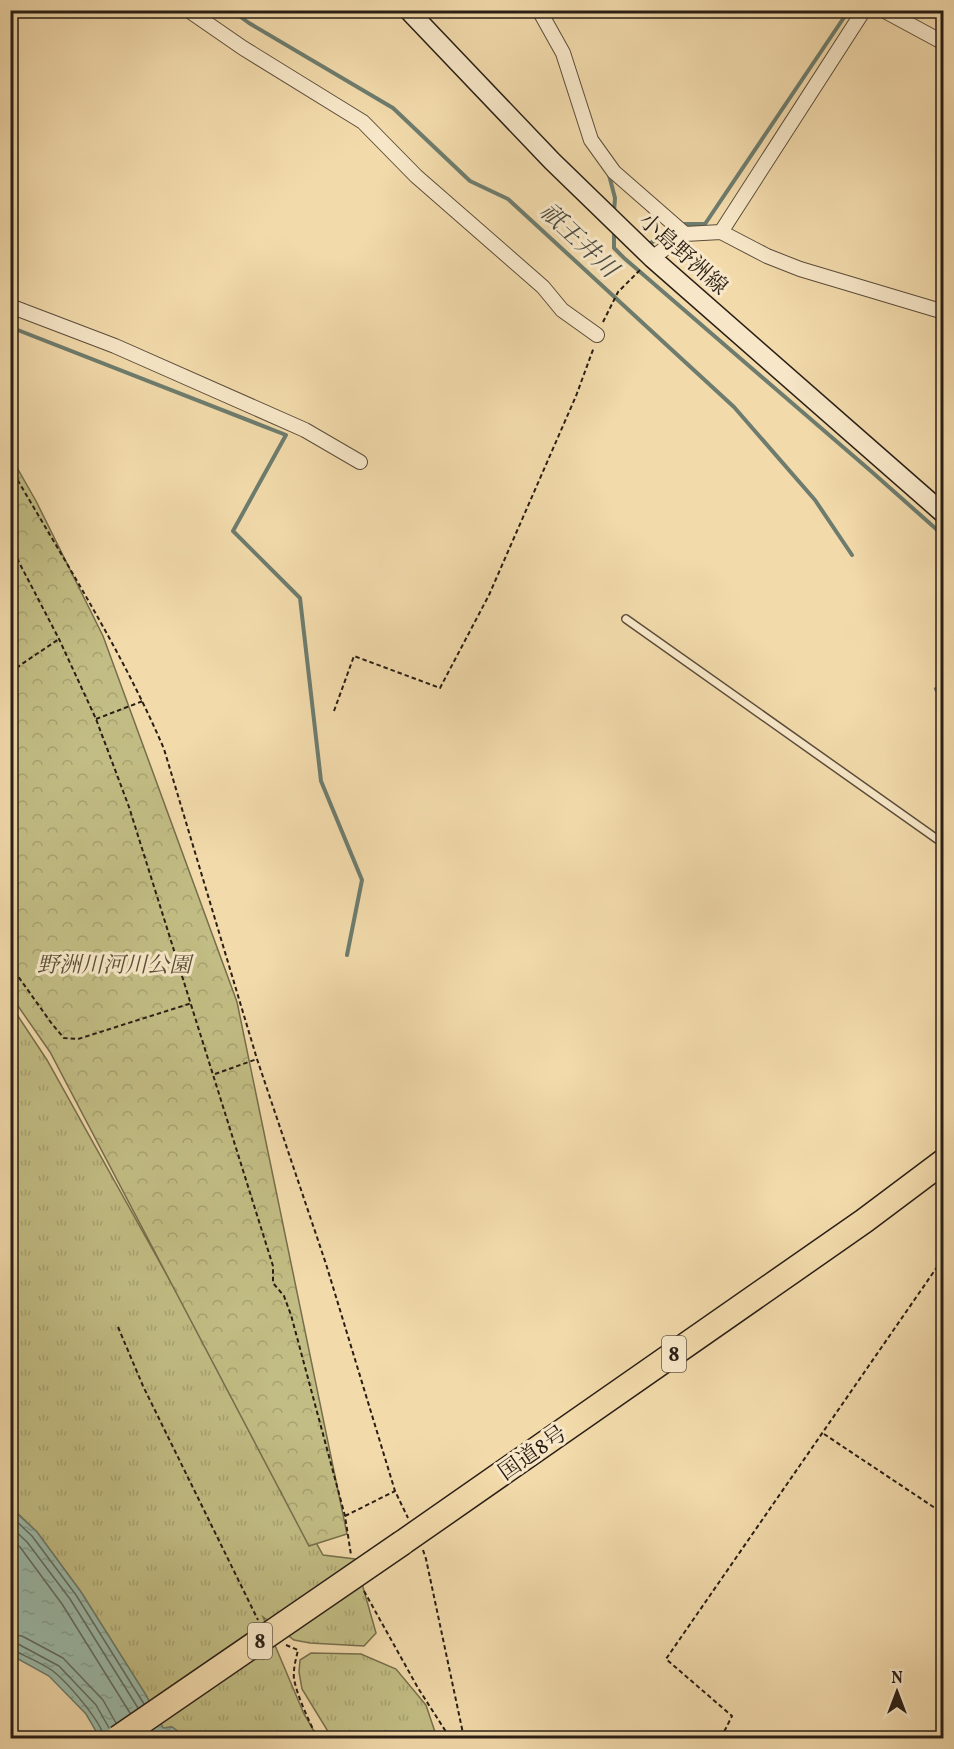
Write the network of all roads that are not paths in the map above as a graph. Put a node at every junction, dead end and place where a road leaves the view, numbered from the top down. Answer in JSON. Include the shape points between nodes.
{"nodes":[{"id":1,"x":188,"y":10,"type":"edge"},
{"id":2,"x":408,"y":10,"type":"edge"},
{"id":3,"x":539,"y":10,"type":"edge"},
{"id":4,"x":864,"y":10,"type":"edge"},
{"id":5,"x":883,"y":10,"type":"edge"},
{"id":6,"x":944,"y":43,"type":"edge"},
{"id":7,"x":721,"y":232,"type":"junction"},
{"id":8,"x":686,"y":234,"type":"junction"},
{"id":9,"x":652,"y":258,"type":"junction"},
{"id":10,"x":10,"y":306,"type":"edge"},
{"id":11,"x":944,"y":312,"type":"edge"},
{"id":12,"x":597,"y":335,"type":"road end"},
{"id":13,"x":360,"y":462,"type":"dead end"},
{"id":14,"x":944,"y":514,"type":"edge"},
{"id":15,"x":626,"y":620,"type":"dead end"},
{"id":16,"x":944,"y":844,"type":"edge"},
{"id":17,"x":944,"y":1161,"type":"edge"},
{"id":18,"x":118,"y":1738,"type":"edge"}],
"edges":[{"from":1,"to":12,"type":"street","via":[[363,122],[416,176],[543,287],[562,310]]},
{"from":2,"to":9,"type":"main road","name":"小島野洲線","via":[[552,161]]},
{"from":3,"to":8,"type":"street","via":[[563,53],[591,140],[614,172]]},
{"from":4,"to":7,"type":"street"},
{"from":5,"to":6,"type":"street"},
{"from":7,"to":8,"type":"street"},
{"from":7,"to":11,"type":"street","via":[[800,269]]},
{"from":8,"to":9,"type":"street"},
{"from":9,"to":14,"type":"main road","name":"小島野洲線"},
{"from":10,"to":13,"type":"street","via":[[115,346],[305,430]]},
{"from":15,"to":16,"type":"lane"},
{"from":17,"to":18,"type":"highway","name":"国道8号","number":"8","bridge":true,"via":[[864,1221]]}]}
